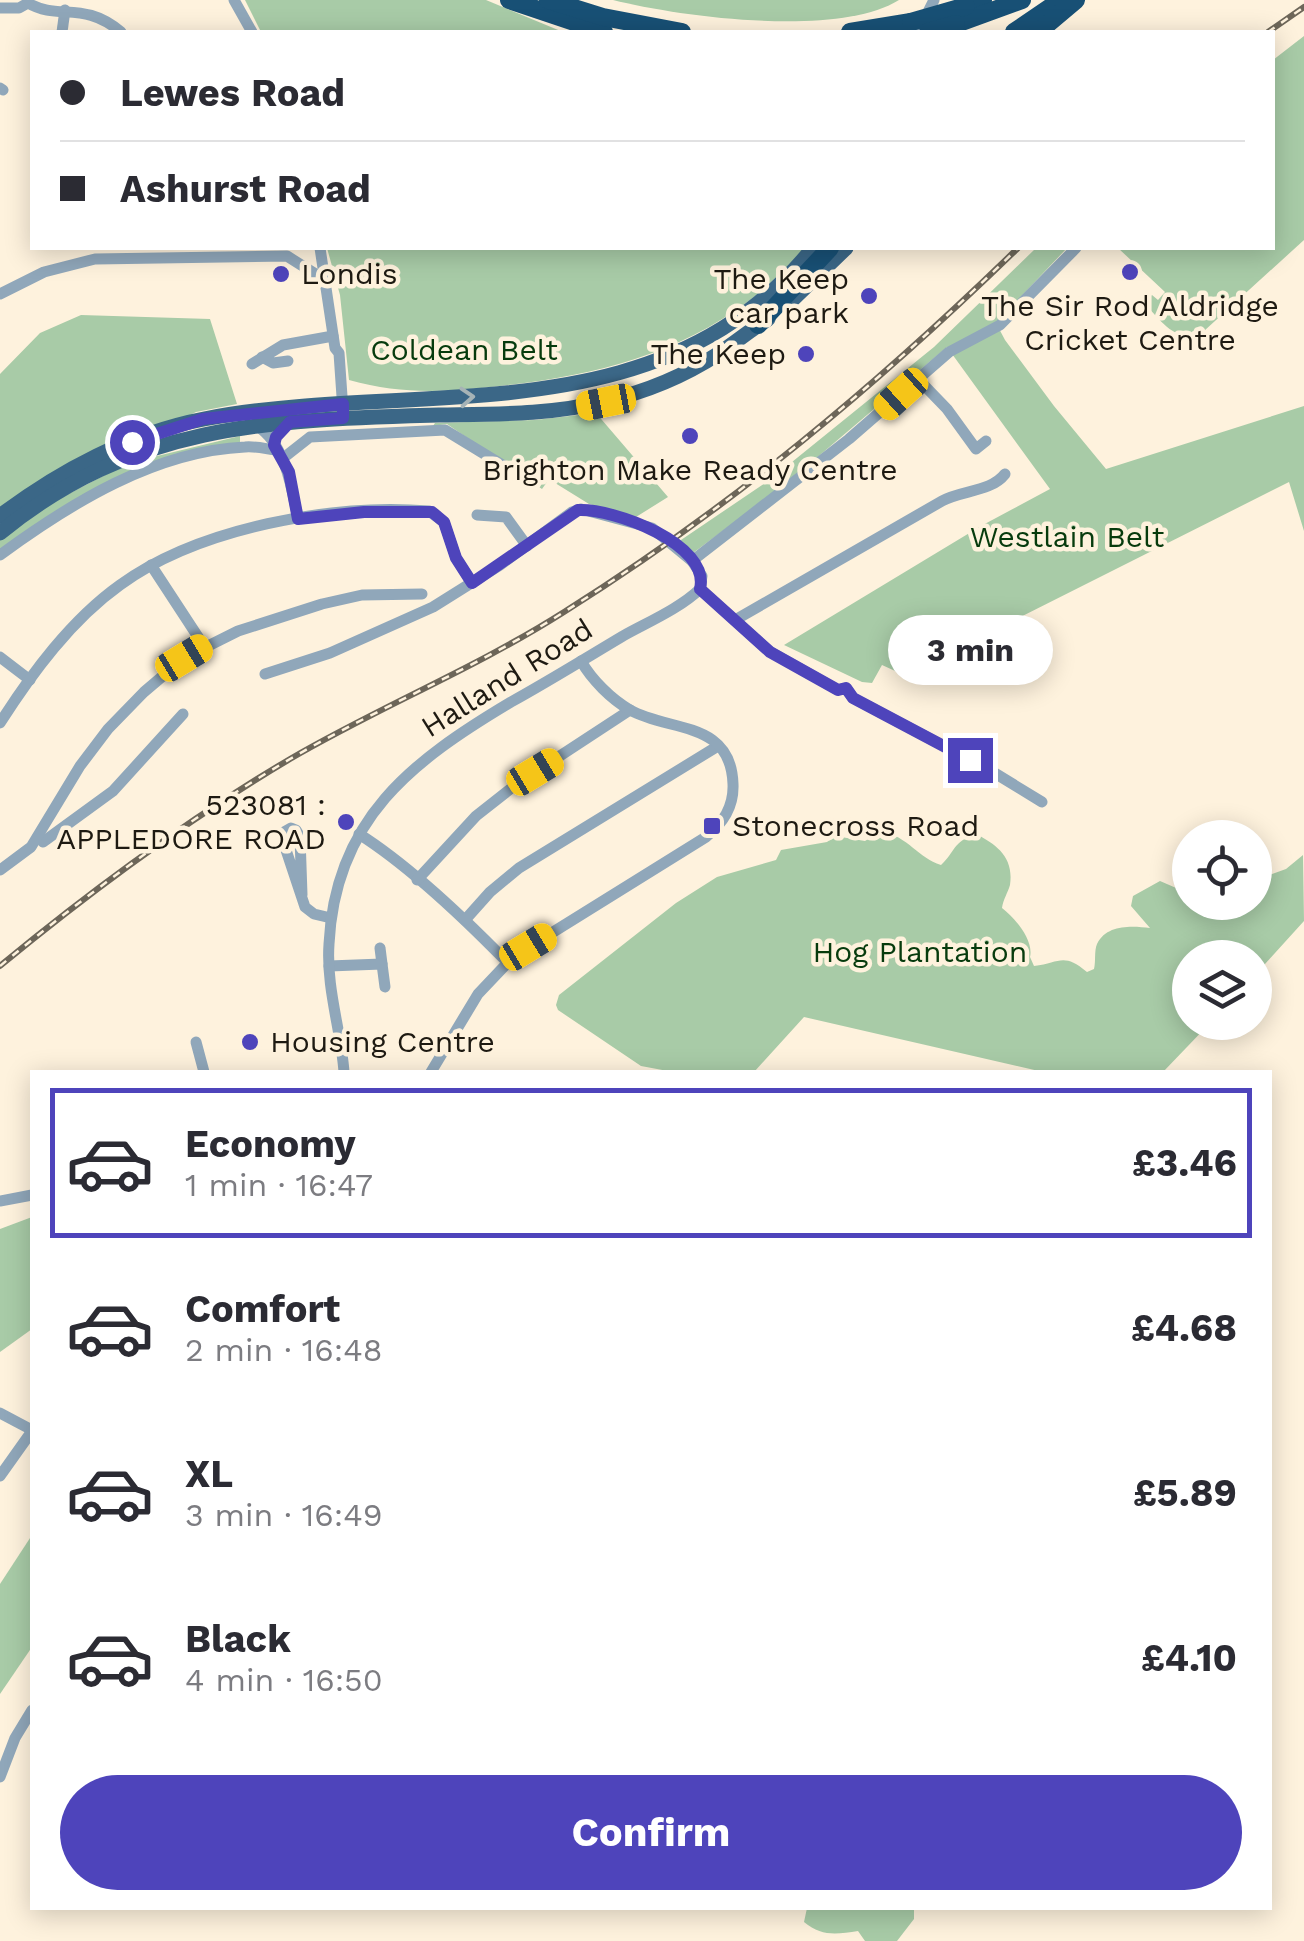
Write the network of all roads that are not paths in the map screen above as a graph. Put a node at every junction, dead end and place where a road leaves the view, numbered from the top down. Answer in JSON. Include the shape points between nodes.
{"nodes":[{"id":1,"x":234,"y":0,"type":"edge"},
{"id":2,"x":509,"y":0,"type":"edge"},
{"id":3,"x":548,"y":0,"type":"edge"},
{"id":4,"x":934,"y":0,"type":"edge"},
{"id":5,"x":1022,"y":0,"type":"edge"},
{"id":6,"x":1062,"y":0,"type":"edge"},
{"id":7,"x":1076,"y":0,"type":"edge"},
{"id":8,"x":29,"y":2,"type":"edge"},
{"id":9,"x":967,"y":2,"type":"edge"},
{"id":10,"x":0,"y":8,"type":"edge"},
{"id":11,"x":65,"y":10,"type":"junction"},
{"id":12,"x":914,"y":27,"type":"edge"},
{"id":13,"x":62,"y":30,"type":"edge"},
{"id":14,"x":118,"y":30,"type":"edge"},
{"id":15,"x":251,"y":30,"type":"edge"},
{"id":16,"x":598,"y":30,"type":"edge"},
{"id":17,"x":671,"y":30,"type":"edge"},
{"id":18,"x":876,"y":30,"type":"edge"},
{"id":19,"x":932,"y":30,"type":"edge"},
{"id":20,"x":936,"y":30,"type":"edge"},
{"id":21,"x":1017,"y":30,"type":"edge"},
{"id":22,"x":1040,"y":30,"type":"edge"},
{"id":23,"x":320,"y":250,"type":"edge"},
{"id":24,"x":810,"y":250,"type":"edge"},
{"id":25,"x":828,"y":250,"type":"edge"},
{"id":26,"x":844,"y":250,"type":"edge"},
{"id":27,"x":1074,"y":250,"type":"edge"},
{"id":28,"x":208,"y":252,"type":"edge"},
{"id":29,"x":291,"y":252,"type":"edge"},
{"id":30,"x":324,"y":276,"type":"junction"},
{"id":31,"x":0,"y":294,"type":"edge"},
{"id":32,"x":758,"y":325,"type":"junction"},
{"id":33,"x":334,"y":342,"type":"junction"},
{"id":34,"x":288,"y":362,"type":"dead end"},
{"id":35,"x":918,"y":379,"type":"junction"},
{"id":36,"x":339,"y":411,"type":"junction"},
{"id":37,"x":203,"y":419,"type":"junction"},
{"id":38,"x":290,"y":422,"type":"junction"},
{"id":39,"x":253,"y":425,"type":"junction"},
{"id":40,"x":976,"y":449,"type":"dead end"},
{"id":41,"x":277,"y":451,"type":"junction"},
{"id":42,"x":504,"y":466,"type":"dead end"},
{"id":43,"x":1004,"y":495,"type":"dead end"},
{"id":44,"x":477,"y":514,"type":"dead end"},
{"id":45,"x":0,"y":516,"type":"edge"},
{"id":46,"x":298,"y":519,"type":"junction"},
{"id":47,"x":0,"y":533,"type":"edge"},
{"id":48,"x":528,"y":546,"type":"junction"},
{"id":49,"x":0,"y":555,"type":"edge"},
{"id":50,"x":692,"y":560,"type":"junction"},
{"id":51,"x":152,"y":565,"type":"junction"},
{"id":52,"x":472,"y":583,"type":"junction"},
{"id":53,"x":700,"y":589,"type":"junction"},
{"id":54,"x":422,"y":594,"type":"dead end"},
{"id":55,"x":735,"y":620,"type":"junction"},
{"id":56,"x":204,"y":646,"type":"junction"},
{"id":57,"x":0,"y":656,"type":"edge"},
{"id":58,"x":580,"y":661,"type":"junction"},
{"id":59,"x":265,"y":674,"type":"dead end"},
{"id":60,"x":30,"y":680,"type":"junction"},
{"id":61,"x":630,"y":710,"type":"junction"},
{"id":62,"x":183,"y":714,"type":"dead end"},
{"id":63,"x":0,"y":723,"type":"edge"},
{"id":64,"x":718,"y":746,"type":"junction"},
{"id":65,"x":1042,"y":802,"type":"dead end"},
{"id":66,"x":49,"y":814,"type":"junction"},
{"id":67,"x":84,"y":814,"type":"junction"},
{"id":68,"x":359,"y":834,"type":"junction"},
{"id":69,"x":43,"y":842,"type":"dead end"},
{"id":70,"x":0,"y":870,"type":"edge"},
{"id":71,"x":418,"y":880,"type":"junction"},
{"id":72,"x":302,"y":895,"type":"junction"},
{"id":73,"x":331,"y":918,"type":"junction"},
{"id":74,"x":465,"y":920,"type":"junction"},
{"id":75,"x":380,"y":948,"type":"dead end"},
{"id":76,"x":507,"y":962,"type":"junction"},
{"id":77,"x":382,"y":964,"type":"junction"},
{"id":78,"x":329,"y":966,"type":"junction"},
{"id":79,"x":385,"y":987,"type":"dead end"},
{"id":80,"x":196,"y":1042,"type":"dead end"},
{"id":81,"x":445,"y":1053,"type":"junction"},
{"id":82,"x":203,"y":1070,"type":"edge"},
{"id":83,"x":344,"y":1070,"type":"edge"},
{"id":84,"x":432,"y":1070,"type":"edge"},
{"id":85,"x":442,"y":1070,"type":"edge"},
{"id":86,"x":30,"y":1195,"type":"edge"},
{"id":87,"x":0,"y":1201,"type":"edge"},
{"id":88,"x":0,"y":1413,"type":"edge"},
{"id":89,"x":30,"y":1429,"type":"edge"},
{"id":90,"x":30,"y":1433,"type":"edge"},
{"id":91,"x":0,"y":1476,"type":"edge"},
{"id":92,"x":30,"y":1713,"type":"edge"},
{"id":93,"x":0,"y":1777,"type":"edge"}],
"edges":[{"from":1,"to":15,"type":"street"},
{"from":2,"to":16,"type":"highway"},
{"from":3,"to":17,"type":"highway"},
{"from":4,"to":12,"type":"street"},
{"from":5,"to":20,"type":"highway","bridge":true},
{"from":6,"to":21,"type":"highway"},
{"from":7,"to":22,"type":"highway"},
{"from":8,"to":10,"type":"street"},
{"from":8,"to":11,"type":"street"},
{"from":9,"to":12,"type":"highway","bridge":true},
{"from":9,"to":19,"type":"highway"},
{"from":11,"to":13,"type":"street"},
{"from":11,"to":14,"type":"street","via":[[99,17]]},
{"from":12,"to":18,"type":"highway"},
{"from":23,"to":30,"type":"street"},
{"from":36,"to":24,"type":"main road","one_way":true,"via":[[515,393],[632,370],[730,323]]},
{"from":25,"to":32,"type":"highway"},
{"from":26,"to":32,"type":"main road"},
{"from":27,"to":35,"type":"street","via":[[1000,325],[948,352]]},
{"from":28,"to":29,"type":"street"},
{"from":28,"to":31,"type":"street","via":[[84,260]]},
{"from":29,"to":30,"type":"street"},
{"from":30,"to":33,"type":"street"},
{"from":32,"to":36,"type":"main road","via":[[682,374],[606,402],[511,413]]},
{"from":33,"to":34,"type":"street","via":[[292,342],[257,361]]},
{"from":33,"to":36,"type":"street"},
{"from":35,"to":40,"type":"street"},
{"from":35,"to":50,"type":"street"},
{"from":36,"to":37,"type":"main road"},
{"from":36,"to":38,"type":"main road"},
{"from":37,"to":39,"type":"main road","via":[[248,416]]},
{"from":37,"to":45,"type":"main road","via":[[111,449]]},
{"from":38,"to":39,"type":"main road"},
{"from":38,"to":41,"type":"street","via":[[276,437]]},
{"from":39,"to":41,"type":"street","via":[[266,431]]},
{"from":39,"to":47,"type":"main road","via":[[183,438],[116,462]]},
{"from":41,"to":42,"type":"street","via":[[310,437],[442,430],[490,451]]},
{"from":41,"to":46,"type":"street","via":[[289,472]]},
{"from":41,"to":49,"type":"street","via":[[243,447],[153,466]]},
{"from":43,"to":55,"type":"street","via":[[1000,478],[956,493]]},
{"from":44,"to":48,"type":"street","via":[[506,517]]},
{"from":46,"to":51,"type":"street","via":[[198,544]]},
{"from":46,"to":52,"type":"street","via":[[432,512],[444,522]]},
{"from":48,"to":50,"type":"street","via":[[572,512],[588,509],[647,526]]},
{"from":48,"to":52,"type":"street"},
{"from":50,"to":53,"type":"street","via":[[702,576]]},
{"from":51,"to":56,"type":"street"},
{"from":51,"to":60,"type":"street","via":[[94,606]]},
{"from":52,"to":59,"type":"street","via":[[372,635]]},
{"from":53,"to":55,"type":"street"},
{"from":53,"to":58,"type":"street","name":"Halland Road"},
{"from":54,"to":56,"type":"street","via":[[322,604]]},
{"from":55,"to":65,"type":"street","via":[[790,665],[846,688],[853,698]]},
{"from":56,"to":66,"type":"street","via":[[167,671],[108,729]]},
{"from":57,"to":60,"type":"street"},
{"from":58,"to":61,"type":"street"},
{"from":58,"to":68,"type":"street","name":"Halland Road","via":[[430,754]]},
{"from":60,"to":63,"type":"street"},
{"from":61,"to":64,"type":"street","via":[[698,730]]},
{"from":61,"to":71,"type":"street","via":[[476,816]]},
{"from":62,"to":67,"type":"street","via":[[134,771]]},
{"from":64,"to":74,"type":"street","via":[[520,868]]},
{"from":64,"to":76,"type":"street","via":[[733,787],[728,812],[714,830]]},
{"from":66,"to":67,"type":"street"},
{"from":66,"to":70,"type":"street","via":[[31,847]]},
{"from":67,"to":69,"type":"street"},
{"from":68,"to":71,"type":"street"},
{"from":68,"to":73,"type":"street","name":"Halland Road"},
{"from":71,"to":74,"type":"street"},
{"from":72,"to":72,"type":"street","via":[[282,838],[290,828],[299,834]]},
{"from":72,"to":73,"type":"street","via":[[310,912]]},
{"from":73,"to":78,"type":"street","name":"Halland Road"},
{"from":74,"to":76,"type":"street"},
{"from":75,"to":77,"type":"street"},
{"from":76,"to":81,"type":"street","via":[[478,994]]},
{"from":77,"to":78,"type":"street"},
{"from":77,"to":79,"type":"street"},
{"from":78,"to":83,"type":"street","name":"Halland Road"},
{"from":80,"to":82,"type":"street"},
{"from":81,"to":84,"type":"street"},
{"from":81,"to":85,"type":"street"},
{"from":86,"to":87,"type":"street"},
{"from":88,"to":89,"type":"street"},
{"from":90,"to":91,"type":"street"},
{"from":92,"to":93,"type":"street"}]}
